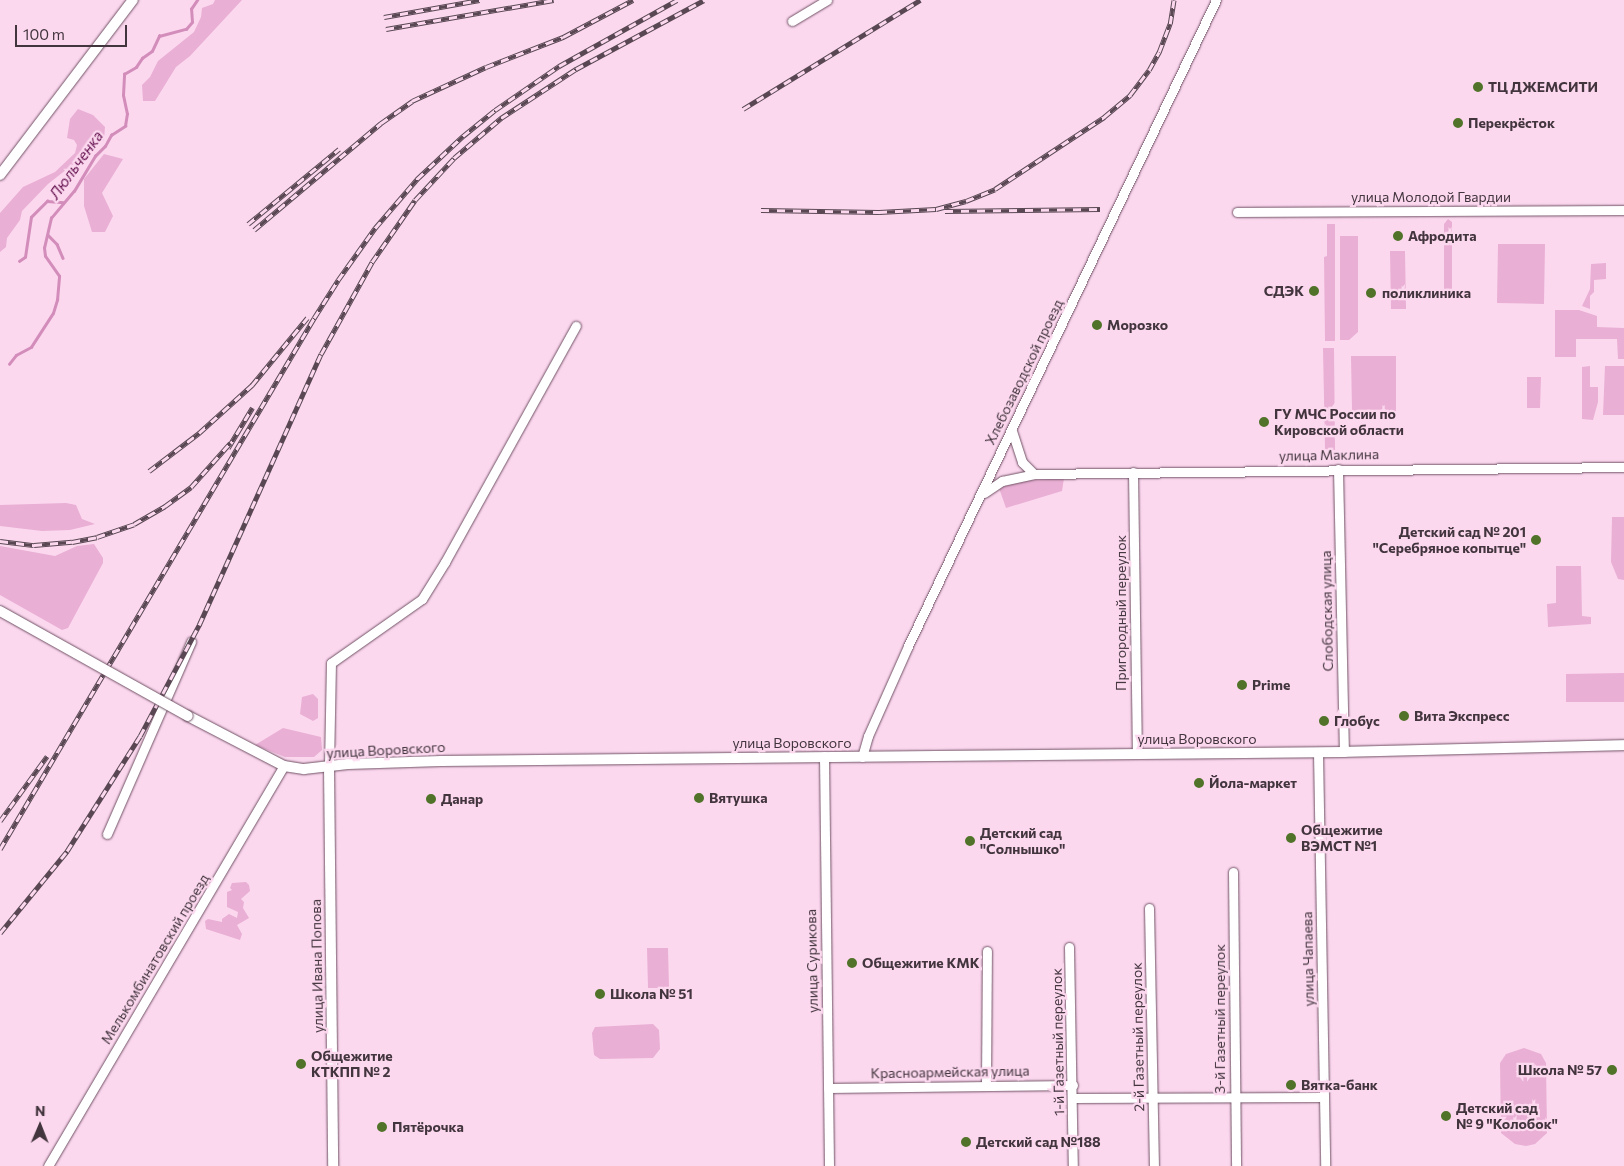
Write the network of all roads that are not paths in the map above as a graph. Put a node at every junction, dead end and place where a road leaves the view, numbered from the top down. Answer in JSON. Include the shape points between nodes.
{"nodes":[{"id":1,"x":133,"y":0,"type":"edge"},
{"id":2,"x":827,"y":0,"type":"edge"},
{"id":3,"x":1216,"y":0,"type":"edge"},
{"id":4,"x":792,"y":21,"type":"dead end"},
{"id":5,"x":0,"y":175,"type":"edge"},
{"id":6,"x":1624,"y":210,"type":"edge"},
{"id":7,"x":1237,"y":212,"type":"dead end"},
{"id":8,"x":576,"y":326,"type":"dead end"},
{"id":9,"x":1012,"y":431,"type":"junction"},
{"id":10,"x":1624,"y":467,"type":"edge"},
{"id":11,"x":1338,"y":469,"type":"junction"},
{"id":12,"x":1133,"y":472,"type":"junction"},
{"id":13,"x":1034,"y":474,"type":"junction"},
{"id":14,"x":982,"y":494,"type":"junction"},
{"id":15,"x":0,"y":611,"type":"edge"},
{"id":16,"x":191,"y":642,"type":"dead end"},
{"id":17,"x":1624,"y":745,"type":"edge"},
{"id":18,"x":1318,"y":752,"type":"junction"},
{"id":19,"x":1344,"y":752,"type":"junction"},
{"id":20,"x":1137,"y":753,"type":"junction"},
{"id":21,"x":824,"y":756,"type":"junction"},
{"id":22,"x":862,"y":757,"type":"junction"},
{"id":23,"x":284,"y":766,"type":"junction"},
{"id":24,"x":329,"y":766,"type":"junction"},
{"id":25,"x":107,"y":834,"type":"dead end"},
{"id":26,"x":1233,"y":872,"type":"dead end"},
{"id":27,"x":1149,"y":908,"type":"dead end"},
{"id":28,"x":1069,"y":947,"type":"dead end"},
{"id":29,"x":987,"y":950,"type":"dead end"},
{"id":30,"x":1073,"y":1085,"type":"junction"},
{"id":31,"x":986,"y":1086,"type":"junction"},
{"id":32,"x":828,"y":1088,"type":"junction"},
{"id":33,"x":1073,"y":1098,"type":"junction"},
{"id":34,"x":1153,"y":1098,"type":"junction"},
{"id":35,"x":1235,"y":1098,"type":"junction"},
{"id":36,"x":1324,"y":1098,"type":"junction"},
{"id":37,"x":48,"y":1166,"type":"edge"},
{"id":38,"x":333,"y":1166,"type":"edge"},
{"id":39,"x":829,"y":1166,"type":"edge"},
{"id":40,"x":1073,"y":1166,"type":"edge"},
{"id":41,"x":1154,"y":1166,"type":"edge"},
{"id":42,"x":1236,"y":1166,"type":"edge"},
{"id":43,"x":1325,"y":1166,"type":"edge"}],
"edges":[{"from":1,"to":5,"type":"main road"},
{"from":2,"to":4,"type":"street"},
{"from":3,"to":9,"type":"street","name":"Хлебозаводской проезд"},
{"from":6,"to":7,"type":"street","name":"улица Молодой Гвардии"},
{"from":8,"to":24,"type":"street","via":[[446,562],[422,599],[331,663]]},
{"from":9,"to":13,"type":"street","via":[[1017,453]]},
{"from":9,"to":14,"type":"street","name":"Хлебозаводской проезд"},
{"from":10,"to":11,"type":"street","name":"улица Маклина"},
{"from":11,"to":12,"type":"street","name":"улица Маклина"},
{"from":11,"to":19,"type":"street","name":"Слободская улица"},
{"from":12,"to":13,"type":"street","name":"улица Маклина"},
{"from":12,"to":20,"type":"street","name":"Пригородный переулок"},
{"from":13,"to":14,"type":"street","name":"улица Маклина","via":[[1002,481]]},
{"from":14,"to":22,"type":"street","name":"Хлебозаводской проезд","via":[[908,646]]},
{"from":15,"to":23,"type":"main road","name":"улица Воровского","bridge":true},
{"from":16,"to":25,"type":"street"},
{"from":17,"to":19,"type":"main road","name":"улица Воровского"},
{"from":18,"to":19,"type":"main road","name":"улица Воровского"},
{"from":18,"to":20,"type":"main road","name":"улица Воровского"},
{"from":18,"to":36,"type":"street","name":"улица Чапаева"},
{"from":20,"to":22,"type":"main road","name":"улица Воровского"},
{"from":21,"to":22,"type":"main road","name":"улица Воровского"},
{"from":21,"to":24,"type":"main road","name":"улица Воровского","via":[[450,761]]},
{"from":21,"to":32,"type":"street","name":"улица Сурикова"},
{"from":23,"to":24,"type":"main road","name":"улица Воровского","via":[[304,769]]},
{"from":23,"to":37,"type":"street","name":"Мелькомбинатовский проезд"},
{"from":24,"to":38,"type":"main road","name":"улица Ивана Попова"},
{"from":26,"to":35,"type":"street","name":"3-й Газетный переулок"},
{"from":27,"to":34,"type":"street","name":"2-й Газетный переулок"},
{"from":28,"to":30,"type":"street","name":"1-й Газетный переулок"},
{"from":29,"to":31,"type":"street"},
{"from":30,"to":31,"type":"street","name":"Красноармейская улица"},
{"from":30,"to":33,"type":"street","name":"1-й Газетный переулок"},
{"from":31,"to":32,"type":"street","name":"Красноармейская улица"},
{"from":32,"to":39,"type":"street","name":"улица Сурикова"},
{"from":33,"to":34,"type":"street"},
{"from":33,"to":40,"type":"street","name":"1-й Газетный переулок"},
{"from":34,"to":35,"type":"street"},
{"from":34,"to":41,"type":"street","name":"2-й Газетный переулок"},
{"from":35,"to":36,"type":"street"},
{"from":35,"to":42,"type":"street","name":"3-й Газетный переулок"},
{"from":36,"to":43,"type":"street","name":"улица Чапаева"}]}
